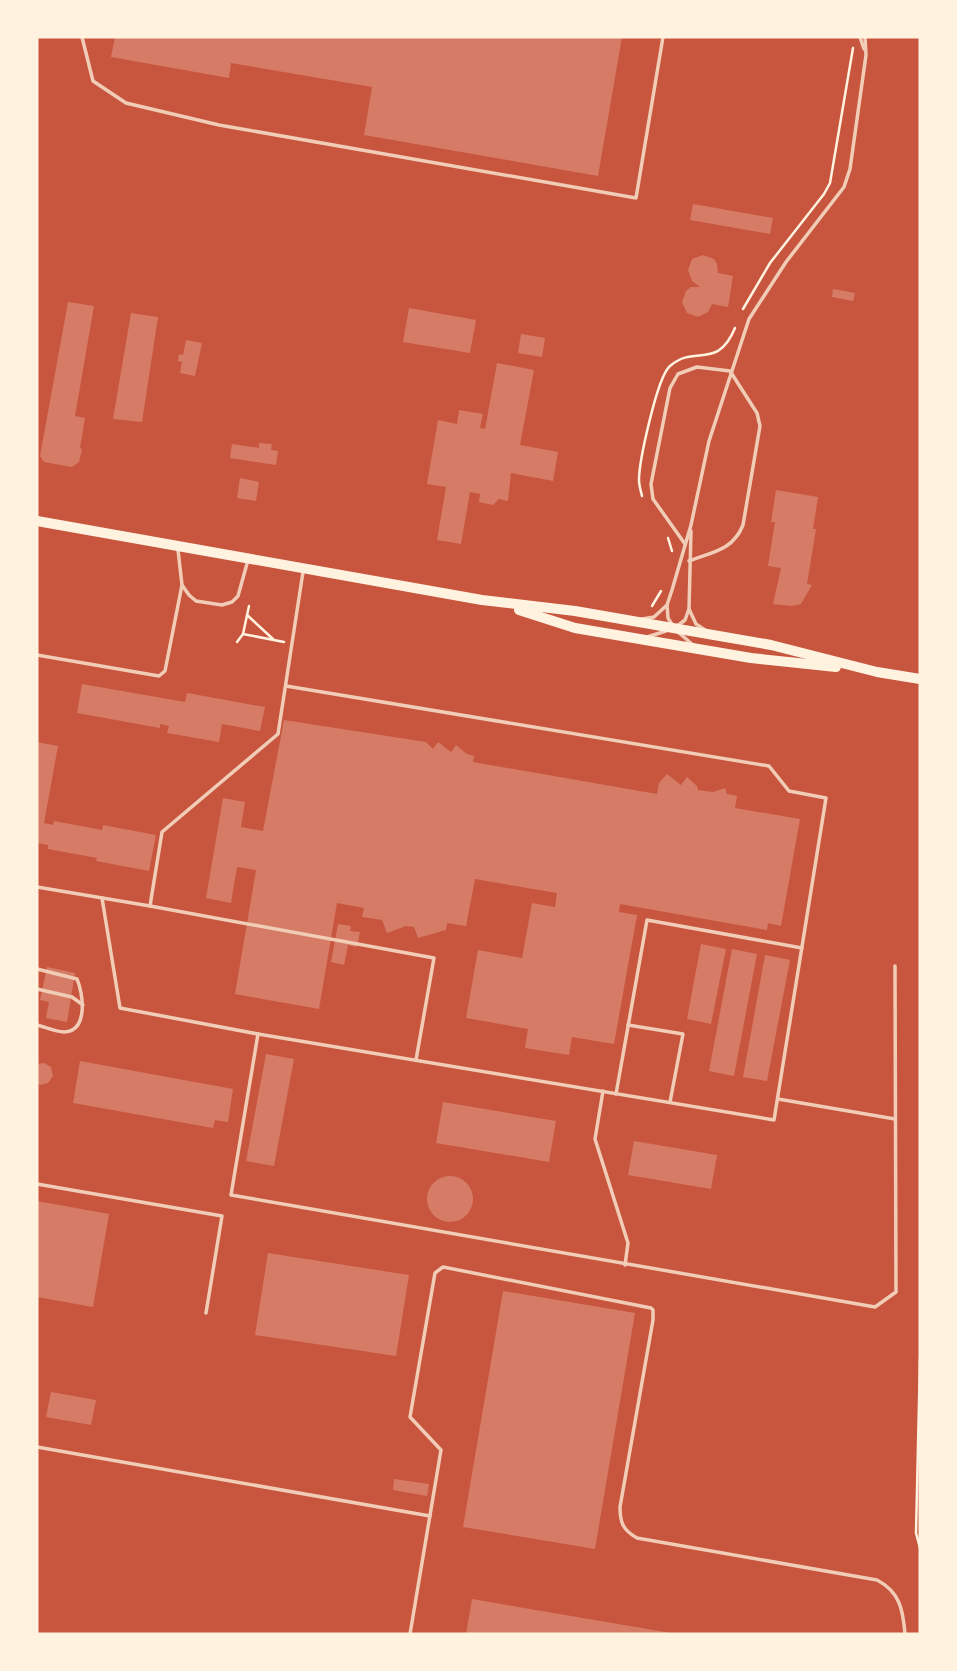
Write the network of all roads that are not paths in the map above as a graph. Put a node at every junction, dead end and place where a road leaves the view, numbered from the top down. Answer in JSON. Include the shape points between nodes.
{"nodes":[{"id":1,"x":82,"y":37,"type":"edge"},
{"id":2,"x":663,"y":37,"type":"edge"},
{"id":3,"x":860,"y":37,"type":"edge"},
{"id":4,"x":865,"y":37,"type":"edge"},
{"id":5,"x":866,"y":55,"type":"junction"},
{"id":6,"x":730,"y":371,"type":"junction"},
{"id":7,"x":37,"y":521,"type":"edge"},
{"id":8,"x":691,"y":525,"type":"junction"},
{"id":9,"x":685,"y":544,"type":"junction"},
{"id":10,"x":178,"y":547,"type":"junction"},
{"id":11,"x":248,"y":560,"type":"junction"},
{"id":12,"x":689,"y":561,"type":"junction"},
{"id":13,"x":303,"y":569,"type":"junction"},
{"id":14,"x":182,"y":585,"type":"junction"},
{"id":15,"x":482,"y":600,"type":"junction"},
{"id":16,"x":667,"y":605,"type":"junction"},
{"id":17,"x":689,"y":609,"type":"junction"},
{"id":18,"x":630,"y":621,"type":"junction"},
{"id":19,"x":674,"y":628,"type":"junction"},
{"id":20,"x":712,"y":635,"type":"junction"},
{"id":21,"x":638,"y":639,"type":"junction"},
{"id":22,"x":698,"y":650,"type":"junction"},
{"id":23,"x":37,"y":655,"type":"edge"},
{"id":24,"x":877,"y":672,"type":"junction"},
{"id":25,"x":920,"y":680,"type":"edge"},
{"id":26,"x":285,"y":686,"type":"junction"},
{"id":27,"x":37,"y":887,"type":"edge"},
{"id":28,"x":102,"y":898,"type":"junction"},
{"id":29,"x":150,"y":906,"type":"junction"},
{"id":30,"x":802,"y":948,"type":"junction"},
{"id":31,"x":895,"y":966,"type":"dead end"},
{"id":32,"x":37,"y":969,"type":"edge"},
{"id":33,"x":37,"y":989,"type":"edge"},
{"id":34,"x":83,"y":1005,"type":"junction"},
{"id":35,"x":37,"y":1025,"type":"edge"},
{"id":36,"x":628,"y":1025,"type":"junction"},
{"id":37,"x":258,"y":1034,"type":"junction"},
{"id":38,"x":416,"y":1060,"type":"junction"},
{"id":39,"x":603,"y":1091,"type":"junction"},
{"id":40,"x":616,"y":1094,"type":"junction"},
{"id":41,"x":778,"y":1099,"type":"junction"},
{"id":42,"x":670,"y":1102,"type":"junction"},
{"id":43,"x":895,"y":1119,"type":"junction"},
{"id":44,"x":37,"y":1184,"type":"edge"},
{"id":45,"x":625,"y":1265,"type":"junction"},
{"id":46,"x":206,"y":1314,"type":"dead end"},
{"id":47,"x":37,"y":1447,"type":"edge"},
{"id":48,"x":430,"y":1516,"type":"junction"},
{"id":49,"x":410,"y":1634,"type":"edge"},
{"id":50,"x":905,"y":1634,"type":"edge"}],
"edges":[{"from":1,"to":2,"type":"lane","via":[[93,81],[125,103],[219,125],[636,198]]},
{"from":3,"to":5,"type":"lane"},
{"from":4,"to":5,"type":"lane"},
{"from":5,"to":6,"type":"lane","via":[[844,187],[749,319]]},
{"from":6,"to":8,"type":"lane"},
{"from":6,"to":9,"type":"lane","via":[[697,367],[678,374],[670,388],[651,484],[653,499]]},
{"from":6,"to":12,"type":"lane","via":[[757,413],[760,426],[743,525],[728,547]]},
{"from":7,"to":10,"type":"main road"},
{"from":8,"to":9,"type":"lane"},
{"from":8,"to":12,"type":"lane"},
{"from":9,"to":16,"type":"lane"},
{"from":10,"to":11,"type":"main road"},
{"from":10,"to":14,"type":"lane"},
{"from":11,"to":13,"type":"main road"},
{"from":11,"to":14,"type":"lane","via":[[242,586],[232,602],[196,601]]},
{"from":12,"to":17,"type":"lane"},
{"from":13,"to":15,"type":"main road"},
{"from":13,"to":26,"type":"lane"},
{"from":14,"to":23,"type":"lane","via":[[165,671],[159,676]]},
{"from":15,"to":18,"type":"main road"},
{"from":15,"to":21,"type":"main road","via":[[575,628]]},
{"from":16,"to":18,"type":"lane","via":[[654,617]]},
{"from":16,"to":19,"type":"lane"},
{"from":17,"to":19,"type":"lane","via":[[685,620]]},
{"from":17,"to":20,"type":"lane","via":[[696,624]]},
{"from":18,"to":19,"type":"main road"},
{"from":19,"to":20,"type":"main road"},
{"from":19,"to":21,"type":"lane"},
{"from":19,"to":22,"type":"lane"},
{"from":20,"to":24,"type":"main road"},
{"from":21,"to":22,"type":"main road"},
{"from":22,"to":24,"type":"main road"},
{"from":24,"to":25,"type":"main road"},
{"from":26,"to":29,"type":"lane","via":[[278,734],[162,832]]},
{"from":26,"to":30,"type":"lane","via":[[769,766],[789,791],[826,798]]},
{"from":27,"to":28,"type":"lane"},
{"from":28,"to":29,"type":"lane"},
{"from":28,"to":37,"type":"lane","via":[[120,1008]]},
{"from":29,"to":38,"type":"lane","via":[[434,958]]},
{"from":30,"to":36,"type":"lane","via":[[647,920]]},
{"from":30,"to":41,"type":"lane"},
{"from":31,"to":43,"type":"lane"},
{"from":32,"to":34,"type":"lane","via":[[77,979]]},
{"from":33,"to":34,"type":"lane","via":[[72,997]]},
{"from":34,"to":35,"type":"lane","via":[[73,1029],[65,1032]]},
{"from":36,"to":40,"type":"lane"},
{"from":36,"to":42,"type":"lane","via":[[682,1034]]},
{"from":37,"to":38,"type":"lane"},
{"from":37,"to":45,"type":"lane","via":[[231,1195]]},
{"from":38,"to":39,"type":"lane"},
{"from":39,"to":40,"type":"lane"},
{"from":39,"to":45,"type":"lane","via":[[595,1139],[628,1243]]},
{"from":40,"to":42,"type":"lane"},
{"from":41,"to":42,"type":"lane","via":[[774,1120]]},
{"from":41,"to":43,"type":"lane"},
{"from":43,"to":45,"type":"lane","via":[[896,1292],[875,1307]]},
{"from":44,"to":46,"type":"lane","via":[[222,1216]]},
{"from":47,"to":48,"type":"lane"},
{"from":48,"to":49,"type":"lane"},
{"from":48,"to":50,"type":"lane","via":[[441,1450],[410,1417],[438,1269],[645,1306],[653,1310],[653,1320],[620,1507],[625,1532],[637,1538],[877,1580],[899,1599]]}]}
